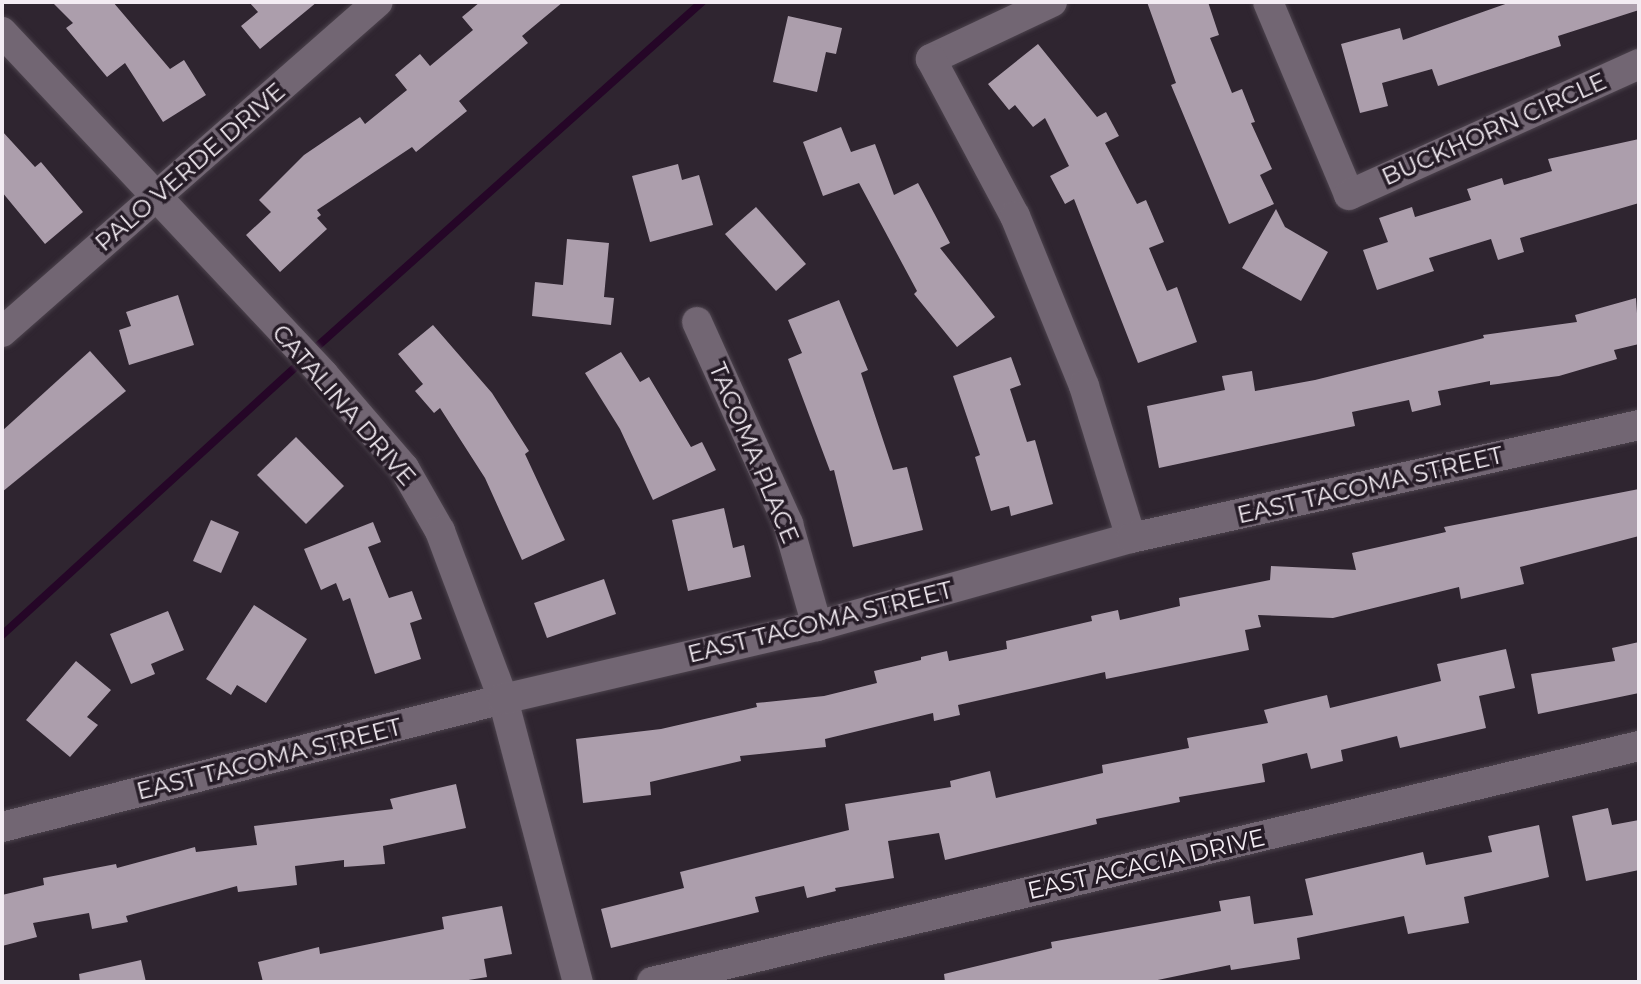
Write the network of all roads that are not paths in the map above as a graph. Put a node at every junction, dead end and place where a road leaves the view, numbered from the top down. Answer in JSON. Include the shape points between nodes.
{"nodes":[{"id":1,"x":377,"y":2,"type":"edge"},
{"id":2,"x":1052,"y":2,"type":"edge"},
{"id":3,"x":1268,"y":2,"type":"edge"},
{"id":4,"x":2,"y":32,"type":"edge"},
{"id":5,"x":1639,"y":64,"type":"edge"},
{"id":6,"x":155,"y":199,"type":"junction"},
{"id":7,"x":697,"y":323,"type":"dead end"},
{"id":8,"x":2,"y":332,"type":"edge"},
{"id":9,"x":1639,"y":425,"type":"edge"},
{"id":10,"x":1131,"y":538,"type":"junction"},
{"id":11,"x":817,"y":626,"type":"junction"},
{"id":12,"x":503,"y":699,"type":"junction"},
{"id":13,"x":1639,"y":746,"type":"edge"},
{"id":14,"x":2,"y":827,"type":"edge"},
{"id":15,"x":578,"y":982,"type":"edge"},
{"id":16,"x":652,"y":982,"type":"edge"}],
"edges":[{"from":1,"to":6,"type":"street","name":"PALO VERDE DRIVE"},
{"from":2,"to":10,"type":"street","via":[[931,59],[1020,228],[1084,386]]},
{"from":3,"to":5,"type":"street","name":"BUCKHORN CIRCLE","via":[[1349,195]]},
{"from":4,"to":6,"type":"street","name":"CATALINA DRIVE"},
{"from":6,"to":8,"type":"street","name":"PALO VERDE DRIVE"},
{"from":6,"to":12,"type":"street","name":"CATALINA DRIVE","via":[[324,375],[404,468],[440,531]]},
{"from":7,"to":11,"type":"street","name":"TACOMA PLACE","via":[[788,524]]},
{"from":9,"to":10,"type":"street","name":"EAST TACOMA STREET"},
{"from":10,"to":11,"type":"street","name":"EAST TACOMA STREET"},
{"from":11,"to":12,"type":"street","name":"EAST TACOMA STREET"},
{"from":12,"to":14,"type":"street","name":"EAST TACOMA STREET"},
{"from":12,"to":15,"type":"street","name":"CATALINA DRIVE"},
{"from":13,"to":16,"type":"street","name":"EAST ACACIA DRIVE"}]}
